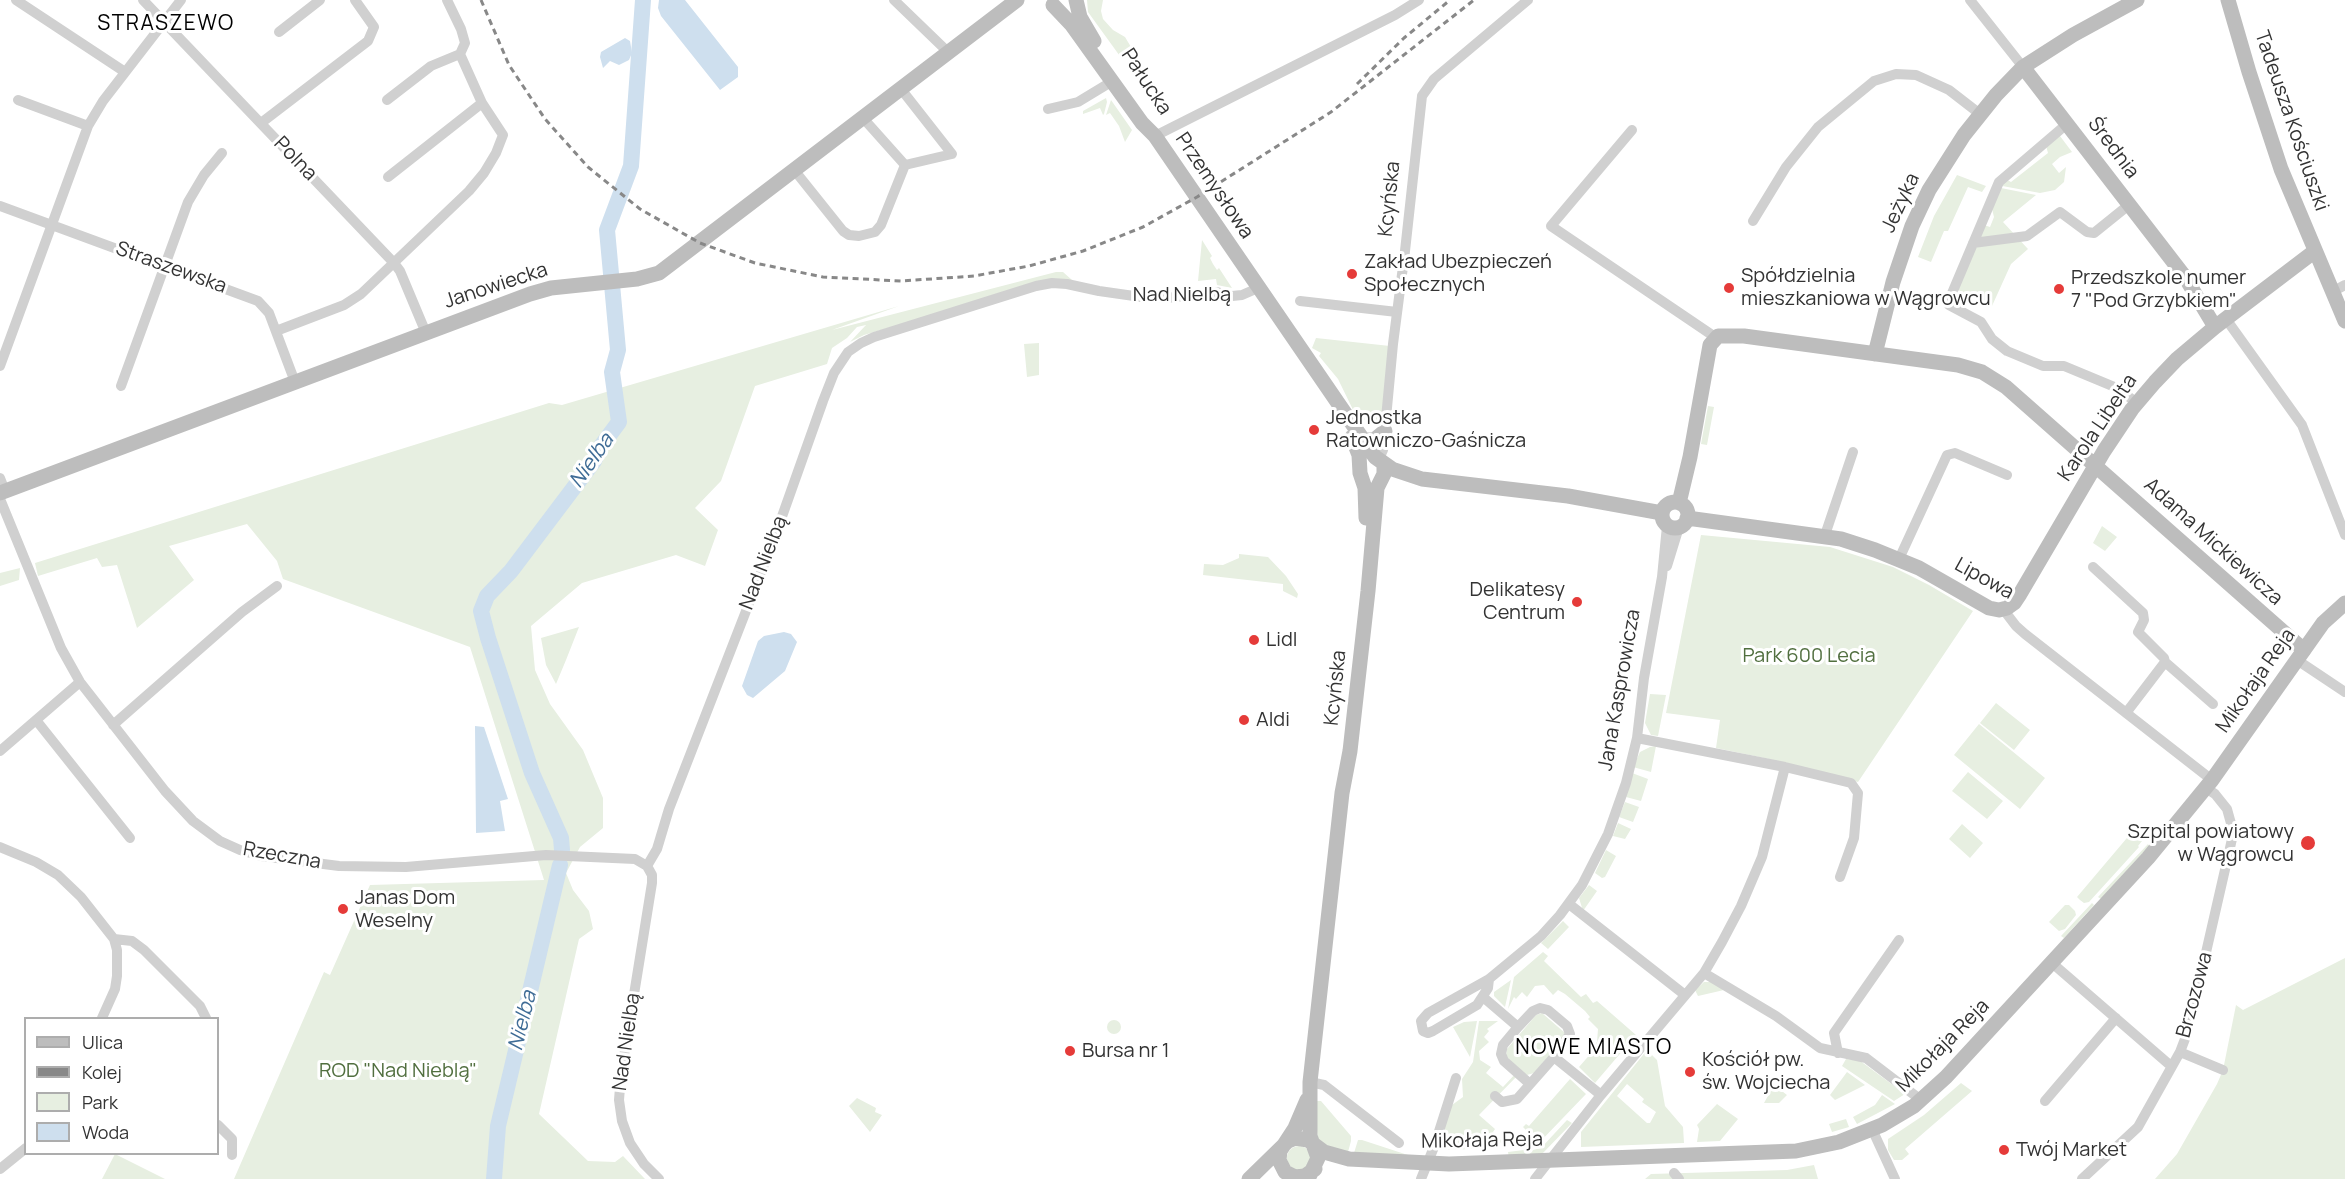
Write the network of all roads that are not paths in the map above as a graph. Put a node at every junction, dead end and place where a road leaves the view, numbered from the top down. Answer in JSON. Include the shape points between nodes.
{"nodes":[{"id":1,"x":16,"y":0,"type":"edge"},
{"id":2,"x":143,"y":0,"type":"edge"},
{"id":3,"x":181,"y":0,"type":"edge"},
{"id":4,"x":320,"y":0,"type":"edge"},
{"id":5,"x":356,"y":0,"type":"edge"},
{"id":6,"x":447,"y":0,"type":"edge"},
{"id":7,"x":894,"y":0,"type":"edge"},
{"id":8,"x":1075,"y":0,"type":"edge"},
{"id":9,"x":1419,"y":0,"type":"edge"},
{"id":10,"x":1528,"y":0,"type":"edge"},
{"id":11,"x":1970,"y":0,"type":"edge"},
{"id":12,"x":2137,"y":0,"type":"edge"},
{"id":13,"x":2228,"y":0,"type":"edge"},
{"id":14,"x":1019,"y":1,"type":"edge"},
{"id":15,"x":1048,"y":2,"type":"edge"},
{"id":16,"x":164,"y":22,"type":"junction"},
{"id":17,"x":279,"y":32,"type":"dead end"},
{"id":18,"x":949,"y":53,"type":"junction"},
{"id":19,"x":460,"y":54,"type":"junction"},
{"id":20,"x":2023,"y":67,"type":"junction"},
{"id":21,"x":125,"y":72,"type":"junction"},
{"id":22,"x":1111,"y":82,"type":"junction"},
{"id":23,"x":901,"y":89,"type":"junction"},
{"id":24,"x":18,"y":100,"type":"dead end"},
{"id":25,"x":387,"y":100,"type":"dead end"},
{"id":26,"x":482,"y":103,"type":"junction"},
{"id":27,"x":1047,"y":109,"type":"dead end"},
{"id":28,"x":1980,"y":114,"type":"junction"},
{"id":29,"x":863,"y":118,"type":"junction"},
{"id":30,"x":261,"y":123,"type":"junction"},
{"id":31,"x":2068,"y":123,"type":"junction"},
{"id":32,"x":88,"y":126,"type":"junction"},
{"id":33,"x":1632,"y":130,"type":"dead end"},
{"id":34,"x":1155,"y":136,"type":"junction"},
{"id":35,"x":222,"y":153,"type":"dead end"},
{"id":36,"x":905,"y":165,"type":"junction"},
{"id":37,"x":795,"y":171,"type":"junction"},
{"id":38,"x":388,"y":177,"type":"dead end"},
{"id":39,"x":2130,"y":204,"type":"junction"},
{"id":40,"x":0,"y":206,"type":"edge"},
{"id":41,"x":1753,"y":221,"type":"dead end"},
{"id":42,"x":51,"y":224,"type":"junction"},
{"id":43,"x":1973,"y":243,"type":"junction"},
{"id":44,"x":2315,"y":251,"type":"junction"},
{"id":45,"x":394,"y":263,"type":"junction"},
{"id":46,"x":165,"y":266,"type":"junction"},
{"id":47,"x":1258,"y":288,"type":"junction"},
{"id":48,"x":2339,"y":288,"type":"edge"},
{"id":49,"x":1299,"y":301,"type":"dead end"},
{"id":50,"x":1397,"y":312,"type":"junction"},
{"id":51,"x":2345,"y":321,"type":"edge"},
{"id":52,"x":2221,"y":323,"type":"junction"},
{"id":53,"x":276,"y":331,"type":"junction"},
{"id":54,"x":426,"y":333,"type":"junction"},
{"id":55,"x":1715,"y":337,"type":"junction"},
{"id":56,"x":1875,"y":354,"type":"junction"},
{"id":57,"x":0,"y":366,"type":"edge"},
{"id":58,"x":296,"y":382,"type":"junction"},
{"id":59,"x":121,"y":386,"type":"dead end"},
{"id":60,"x":2138,"y":403,"type":"junction"},
{"id":61,"x":1345,"y":415,"type":"junction"},
{"id":62,"x":1385,"y":432,"type":"junction"},
{"id":63,"x":1362,"y":440,"type":"junction"},
{"id":64,"x":1853,"y":452,"type":"dead end"},
{"id":65,"x":1379,"y":460,"type":"junction"},
{"id":66,"x":2095,"y":465,"type":"junction"},
{"id":67,"x":1362,"y":471,"type":"junction"},
{"id":68,"x":2007,"y":475,"type":"dead end"},
{"id":69,"x":1422,"y":478,"type":"junction"},
{"id":70,"x":1380,"y":480,"type":"junction"},
{"id":71,"x":1,"y":490,"type":"edge"},
{"id":72,"x":1674,"y":521,"type":"junction"},
{"id":73,"x":1825,"y":535,"type":"junction"},
{"id":74,"x":2345,"y":535,"type":"edge"},
{"id":75,"x":1899,"y":559,"type":"junction"},
{"id":76,"x":2093,"y":567,"type":"dead end"},
{"id":77,"x":277,"y":586,"type":"dead end"},
{"id":78,"x":2345,"y":603,"type":"edge"},
{"id":79,"x":2003,"y":609,"type":"junction"},
{"id":80,"x":2300,"y":655,"type":"junction"},
{"id":81,"x":2165,"y":662,"type":"junction"},
{"id":82,"x":80,"y":681,"type":"junction"},
{"id":83,"x":2345,"y":692,"type":"edge"},
{"id":84,"x":2213,"y":704,"type":"dead end"},
{"id":85,"x":2126,"y":713,"type":"junction"},
{"id":86,"x":36,"y":720,"type":"junction"},
{"id":87,"x":113,"y":725,"type":"junction"},
{"id":88,"x":1637,"y":738,"type":"junction"},
{"id":89,"x":0,"y":751,"type":"edge"},
{"id":90,"x":1785,"y":767,"type":"junction"},
{"id":91,"x":2209,"y":784,"type":"junction"},
{"id":92,"x":1342,"y":793,"type":"junction"},
{"id":93,"x":129,"y":838,"type":"dead end"},
{"id":94,"x":0,"y":847,"type":"edge"},
{"id":95,"x":647,"y":866,"type":"junction"},
{"id":96,"x":1840,"y":877,"type":"dead end"},
{"id":97,"x":1569,"y":904,"type":"junction"},
{"id":98,"x":114,"y":939,"type":"junction"},
{"id":99,"x":1899,"y":940,"type":"dead end"},
{"id":100,"x":2052,"y":963,"type":"junction"},
{"id":101,"x":1704,"y":973,"type":"junction"},
{"id":102,"x":1490,"y":979,"type":"junction"},
{"id":103,"x":1685,"y":995,"type":"junction"},
{"id":104,"x":1483,"y":997,"type":"junction"},
{"id":105,"x":102,"y":1017,"type":"edge"},
{"id":106,"x":206,"y":1017,"type":"edge"},
{"id":107,"x":2116,"y":1018,"type":"junction"},
{"id":108,"x":1518,"y":1027,"type":"junction"},
{"id":109,"x":2180,"y":1052,"type":"junction"},
{"id":110,"x":1838,"y":1053,"type":"junction"},
{"id":111,"x":1554,"y":1057,"type":"junction"},
{"id":112,"x":2172,"y":1066,"type":"junction"},
{"id":113,"x":2223,"y":1070,"type":"dead end"},
{"id":114,"x":1456,"y":1078,"type":"dead end"},
{"id":115,"x":1530,"y":1084,"type":"junction"},
{"id":116,"x":1310,"y":1090,"type":"junction"},
{"id":117,"x":1601,"y":1095,"type":"junction"},
{"id":118,"x":1496,"y":1096,"type":"dead end"},
{"id":119,"x":1921,"y":1100,"type":"junction"},
{"id":120,"x":2044,"y":1101,"type":"dead end"},
{"id":121,"x":219,"y":1126,"type":"edge"},
{"id":122,"x":1872,"y":1129,"type":"junction"},
{"id":123,"x":1399,"y":1143,"type":"dead end"},
{"id":124,"x":1283,"y":1146,"type":"junction"},
{"id":125,"x":1314,"y":1146,"type":"junction"},
{"id":126,"x":24,"y":1149,"type":"edge"},
{"id":127,"x":232,"y":1155,"type":"dead end"},
{"id":128,"x":1349,"y":1159,"type":"junction"},
{"id":129,"x":1548,"y":1162,"type":"junction"},
{"id":130,"x":1428,"y":1164,"type":"junction"},
{"id":131,"x":1,"y":1166,"type":"edge"},
{"id":132,"x":1287,"y":1175,"type":"edge"},
{"id":133,"x":1311,"y":1175,"type":"edge"},
{"id":134,"x":659,"y":1179,"type":"edge"},
{"id":135,"x":1249,"y":1179,"type":"edge"},
{"id":136,"x":1255,"y":1179,"type":"edge"},
{"id":137,"x":1422,"y":1179,"type":"edge"},
{"id":138,"x":1535,"y":1179,"type":"edge"},
{"id":139,"x":1895,"y":1179,"type":"edge"},
{"id":140,"x":2082,"y":1179,"type":"edge"}],
"edges":[{"from":1,"to":21,"type":"street"},
{"from":2,"to":16,"type":"street","name":"Polna"},
{"from":3,"to":16,"type":"street"},
{"from":4,"to":17,"type":"street"},
{"from":5,"to":30,"type":"street","via":[[374,27],[368,42]]},
{"from":6,"to":19,"type":"street","via":[[465,43]]},
{"from":7,"to":18,"type":"street"},
{"from":8,"to":15,"type":"street","via":[[1066,5]]},
{"from":8,"to":34,"type":"street","name":"Pałucka","via":[[1088,33],[1149,117]]},
{"from":9,"to":34,"type":"street","name":"Przemysłowa"},
{"from":10,"to":50,"type":"street","name":"Kcyńska","via":[[1437,76],[1422,99]]},
{"from":11,"to":20,"type":"street","name":"Średnia"},
{"from":12,"to":20,"type":"street","name":"Jeżyka"},
{"from":13,"to":44,"type":"street","name":"Tadeusza Kościuszki","via":[[2270,134]]},
{"from":14,"to":18,"type":"street","name":"Janowiecka"},
{"from":15,"to":22,"type":"street","name":"Pałucka","via":[[1071,24]]},
{"from":16,"to":21,"type":"street"},
{"from":16,"to":30,"type":"street","name":"Polna"},
{"from":18,"to":23,"type":"street","name":"Janowiecka"},
{"from":19,"to":25,"type":"street","via":[[431,66]]},
{"from":19,"to":26,"type":"street"},
{"from":20,"to":28,"type":"street","name":"Jeżyka"},
{"from":20,"to":31,"type":"street","name":"Średnia"},
{"from":21,"to":32,"type":"street"},
{"from":22,"to":27,"type":"street","via":[[1078,102]]},
{"from":22,"to":34,"type":"street","name":"Pałucka"},
{"from":23,"to":29,"type":"street","name":"Janowiecka"},
{"from":23,"to":36,"type":"street","via":[[952,154]]},
{"from":24,"to":32,"type":"street"},
{"from":26,"to":38,"type":"street"},
{"from":26,"to":45,"type":"street","via":[[503,135],[496,153],[470,191]]},
{"from":28,"to":41,"type":"street","via":[[1949,90],[1916,75],[1896,74],[1874,81],[1818,127],[1786,167]]},
{"from":28,"to":56,"type":"street","name":"Jeżyka","via":[[1943,165],[1920,206],[1899,262]]},
{"from":29,"to":36,"type":"street"},
{"from":29,"to":37,"type":"street","name":"Janowiecka"},
{"from":30,"to":45,"type":"street","name":"Polna"},
{"from":31,"to":39,"type":"street","name":"Średnia"},
{"from":31,"to":43,"type":"street","via":[[2002,177]]},
{"from":32,"to":42,"type":"street"},
{"from":33,"to":55,"type":"street","via":[[1551,226]]},
{"from":34,"to":47,"type":"street","name":"Przemysłowa"},
{"from":35,"to":46,"type":"street","via":[[191,195]]},
{"from":36,"to":37,"type":"street","via":[[881,225],[875,232],[859,236],[843,231]]},
{"from":37,"to":54,"type":"street","name":"Janowiecka","via":[[659,273],[646,278],[544,289]]},
{"from":39,"to":43,"type":"street","via":[[2094,233],[2060,212],[2027,236]]},
{"from":39,"to":52,"type":"street","name":"Średnia"},
{"from":40,"to":42,"type":"street","name":"Straszewska"},
{"from":42,"to":46,"type":"street","name":"Straszewska"},
{"from":42,"to":57,"type":"street"},
{"from":43,"to":60,"type":"street","via":[[1949,305],[1981,322],[1992,339],[2007,351],[2043,366],[2064,366],[2117,388]]},
{"from":44,"to":48,"type":"street","name":"Tadeusza Kościuszki"},
{"from":44,"to":52,"type":"street","name":"Karola Libelta"},
{"from":45,"to":53,"type":"street","via":[[351,302]]},
{"from":45,"to":54,"type":"street","name":"Polna"},
{"from":46,"to":53,"type":"street","name":"Straszewska","via":[[258,301],[267,310]]},
{"from":46,"to":59,"type":"street"},
{"from":47,"to":61,"type":"street","name":"Przemysłowa"},
{"from":47,"to":95,"type":"street","name":"Nad Nielbą","via":[[1242,296],[1217,292],[1167,298],[1052,283],[874,337],[848,352],[823,401],[657,849]]},
{"from":48,"to":51,"type":"street","name":"Tadeusza Kościuszki"},
{"from":49,"to":50,"type":"street"},
{"from":50,"to":62,"type":"street","name":"Kcyńska"},
{"from":52,"to":60,"type":"street","name":"Karola Libelta","via":[[2177,359]]},
{"from":52,"to":74,"type":"street","via":[[2302,425]]},
{"from":53,"to":58,"type":"street","name":"Straszewska"},
{"from":54,"to":58,"type":"street","name":"Janowiecka"},
{"from":55,"to":56,"type":"street","via":[[1744,336]]},
{"from":55,"to":72,"type":"street","via":[[1710,345],[1679,502],[1687,509]]},
{"from":56,"to":66,"type":"street","name":"Adama Mickiewicza","via":[[1946,362],[1991,377]]},
{"from":58,"to":71,"type":"street","name":"Janowiecka"},
{"from":60,"to":66,"type":"street","name":"Karola Libelta"},
{"from":61,"to":63,"type":"street","name":"Przemysłowa"},
{"from":61,"to":67,"type":"street","name":"Przemysłowa"},
{"from":62,"to":63,"type":"street","via":[[1374,440]]},
{"from":62,"to":65,"type":"street","name":"Kcyńska"},
{"from":63,"to":65,"type":"street","name":"Przemysłowa"},
{"from":64,"to":73,"type":"street"},
{"from":65,"to":67,"type":"street","via":[[1368,457]]},
{"from":65,"to":69,"type":"street","name":"Lipowa","via":[[1392,469]]},
{"from":65,"to":70,"type":"street","via":[[1385,471]]},
{"from":66,"to":79,"type":"street","name":"Karola Libelta","via":[[2020,594]]},
{"from":66,"to":80,"type":"street","name":"Adama Mickiewicza"},
{"from":67,"to":70,"type":"street","via":[[1373,483]]},
{"from":67,"to":92,"type":"street","name":"Kcyńska","via":[[1365,531],[1341,750]]},
{"from":68,"to":75,"type":"street","via":[[1955,453],[1947,455]]},
{"from":69,"to":70,"type":"street","name":"Lipowa"},
{"from":69,"to":72,"type":"street","name":"Lipowa","via":[[1562,495]]},
{"from":70,"to":92,"type":"street","name":"Kcyńska","via":[[1350,752]]},
{"from":71,"to":82,"type":"street","name":"Rzeczna","via":[[61,648]]},
{"from":72,"to":73,"type":"street","name":"Lipowa"},
{"from":72,"to":88,"type":"street","name":"Jana Kasprowicza","via":[[1642,690]]},
{"from":73,"to":75,"type":"street","name":"Lipowa"},
{"from":75,"to":79,"type":"street","name":"Lipowa","via":[[1989,608]]},
{"from":76,"to":81,"type":"street","via":[[2143,613],[2138,632]]},
{"from":77,"to":87,"type":"street"},
{"from":78,"to":80,"type":"street","name":"Mikołaja Reja","via":[[2323,623]]},
{"from":79,"to":85,"type":"street","name":"Lipowa","via":[[2025,634]]},
{"from":80,"to":83,"type":"street"},
{"from":80,"to":91,"type":"street","name":"Mikołaja Reja"},
{"from":81,"to":84,"type":"street"},
{"from":81,"to":85,"type":"street"},
{"from":82,"to":86,"type":"street"},
{"from":82,"to":87,"type":"street","name":"Rzeczna"},
{"from":85,"to":91,"type":"street","name":"Lipowa"},
{"from":86,"to":89,"type":"street"},
{"from":86,"to":93,"type":"street"},
{"from":87,"to":95,"type":"street","name":"Rzeczna","via":[[193,820],[220,841],[250,854],[359,867],[546,855],[635,859]]},
{"from":88,"to":90,"type":"street"},
{"from":88,"to":97,"type":"street","name":"Jana Kasprowicza","via":[[1608,834]]},
{"from":90,"to":96,"type":"street","via":[[1851,783],[1858,793],[1854,838]]},
{"from":90,"to":101,"type":"street","via":[[1755,877]]},
{"from":91,"to":100,"type":"street","name":"Mikołaja Reja"},
{"from":91,"to":109,"type":"street","name":"Brzozowa","via":[[2227,809],[2232,839],[2199,992]]},
{"from":92,"to":116,"type":"street","name":"Kcyńska"},
{"from":94,"to":98,"type":"street","via":[[58,875]]},
{"from":95,"to":134,"type":"street","name":"Nad Nielbą","via":[[652,883],[619,1100],[630,1143]]},
{"from":97,"to":102,"type":"street","name":"Jana Kasprowicza","via":[[1541,936]]},
{"from":97,"to":103,"type":"street"},
{"from":98,"to":105,"type":"street","via":[[117,976]]},
{"from":98,"to":106,"type":"street","via":[[132,941],[144,950],[200,1006]]},
{"from":99,"to":110,"type":"street","via":[[1834,1033]]},
{"from":100,"to":107,"type":"street"},
{"from":100,"to":119,"type":"street","name":"Mikołaja Reja"},
{"from":101,"to":103,"type":"street"},
{"from":101,"to":110,"type":"street","via":[[1820,1048]]},
{"from":102,"to":104,"type":"street","name":"Jana Kasprowicza"},
{"from":102,"to":104,"type":"street","name":"Jana Kasprowicza","via":[[1428,1013],[1421,1028],[1425,1033],[1433,1031],[1477,1005]]},
{"from":103,"to":117,"type":"street"},
{"from":104,"to":108,"type":"street"},
{"from":107,"to":112,"type":"street"},
{"from":107,"to":120,"type":"street"},
{"from":108,"to":111,"type":"street","via":[[1533,1011],[1548,1010],[1567,1026],[1570,1034]]},
{"from":108,"to":115,"type":"street","via":[[1503,1045],[1501,1054]]},
{"from":109,"to":112,"type":"street","name":"Brzozowa"},
{"from":109,"to":113,"type":"street"},
{"from":110,"to":119,"type":"street","via":[[1866,1058]]},
{"from":111,"to":115,"type":"street"},
{"from":111,"to":117,"type":"street"},
{"from":112,"to":140,"type":"street","name":"Brzozowa","via":[[2138,1127]]},
{"from":114,"to":130,"type":"street"},
{"from":115,"to":118,"type":"street","via":[[1509,1102]]},
{"from":116,"to":123,"type":"street","via":[[1324,1085]]},
{"from":116,"to":124,"type":"street","name":"Kcyńska"},
{"from":116,"to":125,"type":"street","name":"Kcyńska","via":[[1310,1136]]},
{"from":117,"to":129,"type":"street"},
{"from":119,"to":122,"type":"street","name":"Mikołaja Reja"},
{"from":121,"to":127,"type":"street","via":[[232,1138]]},
{"from":122,"to":129,"type":"street","name":"Mikołaja Reja","via":[[1839,1142],[1796,1151]]},
{"from":122,"to":139,"type":"street"},
{"from":124,"to":125,"type":"street","via":[[1300,1138]]},
{"from":124,"to":132,"type":"street","via":[[1279,1160]]},
{"from":124,"to":135,"type":"street","name":"Kcyńska"},
{"from":125,"to":128,"type":"street","name":"Mikołaja Reja"},
{"from":125,"to":133,"type":"street","via":[[1318,1158]]},
{"from":126,"to":131,"type":"street"},
{"from":128,"to":130,"type":"street","name":"Mikołaja Reja"},
{"from":128,"to":133,"type":"street","name":"Mikołaja Reja","via":[[1322,1166]]},
{"from":129,"to":130,"type":"street","name":"Mikołaja Reja"},
{"from":129,"to":138,"type":"street"},
{"from":130,"to":137,"type":"street"},
{"from":132,"to":133,"type":"street"},
{"from":132,"to":136,"type":"street","via":[[1268,1171]]}]}
